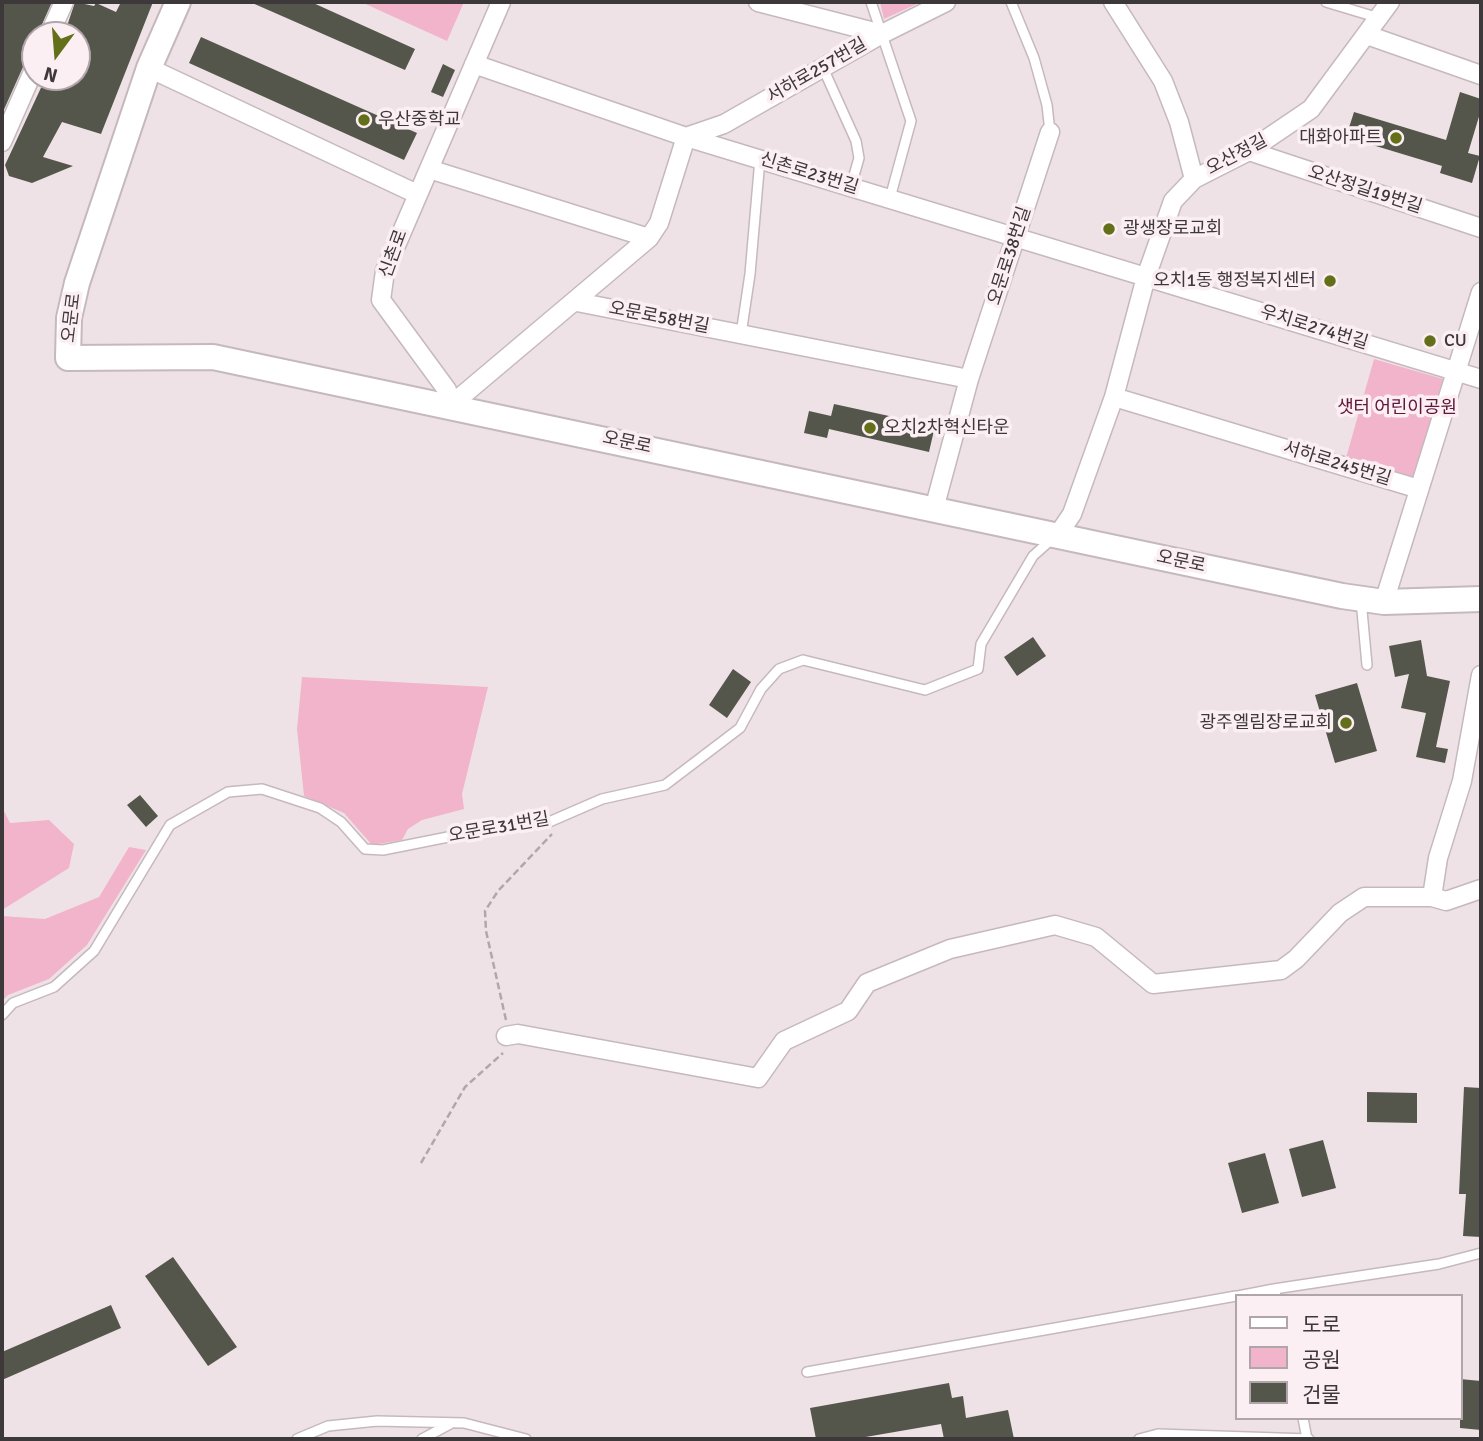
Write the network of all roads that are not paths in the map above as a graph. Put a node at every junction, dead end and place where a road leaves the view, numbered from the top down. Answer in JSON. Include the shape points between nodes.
{"nodes":[{"id":1,"x":64,"y":2,"type":"edge"},
{"id":2,"x":178,"y":2,"type":"edge"},
{"id":3,"x":501,"y":2,"type":"edge"},
{"id":4,"x":758,"y":2,"type":"edge"},
{"id":5,"x":871,"y":2,"type":"edge"},
{"id":6,"x":946,"y":2,"type":"edge"},
{"id":7,"x":1011,"y":2,"type":"edge"},
{"id":8,"x":1113,"y":2,"type":"edge"},
{"id":9,"x":1326,"y":2,"type":"edge"},
{"id":10,"x":1390,"y":2,"type":"edge"},
{"id":11,"x":1380,"y":19,"type":"junction"},
{"id":12,"x":55,"y":21,"type":"edge"},
{"id":13,"x":882,"y":34,"type":"junction"},
{"id":14,"x":1367,"y":36,"type":"junction"},
{"id":15,"x":474,"y":64,"type":"junction"},
{"id":16,"x":149,"y":68,"type":"junction"},
{"id":17,"x":823,"y":68,"type":"junction"},
{"id":18,"x":1481,"y":75,"type":"edge"},
{"id":19,"x":24,"y":91,"type":"edge"},
{"id":20,"x":1050,"y":132,"type":"joint"},
{"id":21,"x":686,"y":137,"type":"junction"},
{"id":22,"x":2,"y":142,"type":"edge"},
{"id":23,"x":1250,"y":151,"type":"junction"},
{"id":24,"x":760,"y":159,"type":"junction"},
{"id":25,"x":429,"y":169,"type":"junction"},
{"id":26,"x":1194,"y":179,"type":"junction"},
{"id":27,"x":851,"y":186,"type":"junction"},
{"id":28,"x":417,"y":194,"type":"junction"},
{"id":29,"x":890,"y":198,"type":"junction"},
{"id":30,"x":1481,"y":228,"type":"edge"},
{"id":31,"x":1017,"y":236,"type":"junction"},
{"id":32,"x":649,"y":238,"type":"junction"},
{"id":33,"x":1146,"y":277,"type":"junction"},
{"id":34,"x":577,"y":302,"type":"junction"},
{"id":35,"x":1480,"y":302,"type":"edge"},
{"id":36,"x":741,"y":334,"type":"junction"},
{"id":37,"x":1456,"y":371,"type":"junction"},
{"id":38,"x":969,"y":379,"type":"junction"},
{"id":39,"x":1481,"y":379,"type":"edge"},
{"id":40,"x":1114,"y":397,"type":"junction"},
{"id":41,"x":452,"y":405,"type":"junction"},
{"id":42,"x":1419,"y":489,"type":"junction"},
{"id":43,"x":934,"y":509,"type":"junction"},
{"id":44,"x":1056,"y":536,"type":"junction"},
{"id":45,"x":1481,"y":599,"type":"edge"},
{"id":46,"x":1372,"y":600,"type":"junction"},
{"id":47,"x":1367,"y":665,"type":"dead end"},
{"id":48,"x":1481,"y":675,"type":"edge"},
{"id":49,"x":1481,"y":889,"type":"edge"},
{"id":50,"x":1432,"y":897,"type":"junction"},
{"id":51,"x":2,"y":1014,"type":"edge"},
{"id":52,"x":506,"y":1036,"type":"road end"},
{"id":53,"x":1481,"y":1253,"type":"edge"},
{"id":54,"x":1275,"y":1293,"type":"edge"},
{"id":55,"x":1234,"y":1297,"type":"edge"},
{"id":56,"x":807,"y":1372,"type":"dead end"},
{"id":57,"x":1303,"y":1420,"type":"edge"},
{"id":58,"x":452,"y":1423,"type":"junction"},
{"id":59,"x":297,"y":1439,"type":"edge"},
{"id":60,"x":422,"y":1439,"type":"edge"},
{"id":61,"x":526,"y":1439,"type":"edge"},
{"id":62,"x":1139,"y":1439,"type":"edge"},
{"id":63,"x":1308,"y":1439,"type":"edge"}],
"edges":[{"from":1,"to":12,"type":"street"},
{"from":2,"to":16,"type":"street"},
{"from":3,"to":15,"type":"street","name":"신촌로"},
{"from":4,"to":13,"type":"street"},
{"from":5,"to":13,"type":"lane"},
{"from":6,"to":13,"type":"street","name":"서하로257번길"},
{"from":7,"to":20,"type":"lane","via":[[1034,58]]},
{"from":8,"to":26,"type":"street","via":[[1163,81]]},
{"from":9,"to":11,"type":"lane"},
{"from":10,"to":11,"type":"street","name":"오산정길"},
{"from":11,"to":14,"type":"street","name":"오산정길"},
{"from":13,"to":17,"type":"street","name":"서하로257번길"},
{"from":13,"to":29,"type":"lane","via":[[911,121]]},
{"from":14,"to":18,"type":"street"},
{"from":14,"to":23,"type":"street","name":"오산정길","via":[[1311,109]]},
{"from":15,"to":21,"type":"street","name":"신촌로23번길"},
{"from":15,"to":25,"type":"street","name":"신촌로"},
{"from":16,"to":28,"type":"street"},
{"from":16,"to":41,"type":"street","name":"오문로","via":[[77,283],[69,318],[68,358],[213,358]]},
{"from":17,"to":21,"type":"street","name":"서하로257번길","via":[[724,124]]},
{"from":17,"to":27,"type":"lane","via":[[856,141],[859,158]]},
{"from":19,"to":22,"type":"street"},
{"from":20,"to":31,"type":"street","name":"오문로38번길"},
{"from":21,"to":24,"type":"street","name":"신촌로23번길"},
{"from":21,"to":32,"type":"street","name":"오문로58번길","via":[[659,223]]},
{"from":23,"to":26,"type":"street","name":"오산정길"},
{"from":23,"to":30,"type":"street","name":"오산정길19번길"},
{"from":24,"to":27,"type":"street","name":"신촌로23번길"},
{"from":24,"to":36,"type":"lane"},
{"from":25,"to":28,"type":"street","name":"신촌로"},
{"from":25,"to":32,"type":"street"},
{"from":26,"to":33,"type":"street","name":"오산정길","via":[[1173,201]]},
{"from":27,"to":29,"type":"street","name":"신촌로23번길"},
{"from":28,"to":41,"type":"street","name":"신촌로","via":[[385,271],[380,300],[447,390]]},
{"from":29,"to":31,"type":"street","name":"신촌로23번길"},
{"from":31,"to":33,"type":"street","name":"신촌로23번길"},
{"from":31,"to":38,"type":"street","name":"오문로38번길"},
{"from":32,"to":34,"type":"street","name":"오문로58번길"},
{"from":33,"to":37,"type":"street","name":"우치로274번길"},
{"from":33,"to":40,"type":"street","name":"오산정길"},
{"from":34,"to":36,"type":"street","name":"오문로58번길"},
{"from":34,"to":41,"type":"street","name":"오문로58번길"},
{"from":35,"to":37,"type":"street"},
{"from":36,"to":38,"type":"street"},
{"from":37,"to":39,"type":"street","name":"우치로274번길"},
{"from":37,"to":42,"type":"street"},
{"from":38,"to":43,"type":"street","name":"오문로38번길"},
{"from":40,"to":42,"type":"street","name":"서하로245번길"},
{"from":40,"to":44,"type":"street","name":"오산정길","via":[[1072,514]]},
{"from":41,"to":43,"type":"street","name":"오문로"},
{"from":42,"to":46,"type":"street"},
{"from":43,"to":44,"type":"street","name":"오문로"},
{"from":44,"to":46,"type":"street","name":"오문로"},
{"from":44,"to":51,"type":"lane","name":"오문로31번길","via":[[1032,556],[981,644],[978,669],[925,690],[803,660],[779,669],[761,689],[740,728],[666,785],[602,799],[549,822],[508,824],[383,850],[365,849],[341,822],[320,808],[262,789],[228,792],[170,825],[94,951],[54,987],[13,1003]]},
{"from":45,"to":46,"type":"street","name":"오문로"},
{"from":46,"to":47,"type":"lane"},
{"from":48,"to":50,"type":"street","via":[[1462,781],[1438,858]]},
{"from":49,"to":50,"type":"street","via":[[1446,901]]},
{"from":50,"to":52,"type":"street","via":[[1364,897],[1340,913],[1281,970],[1153,984],[1096,937],[1055,925],[950,949],[867,983],[848,1011],[784,1041],[758,1078],[518,1034]]},
{"from":53,"to":54,"type":"lane"},
{"from":55,"to":56,"type":"lane"},
{"from":57,"to":63,"type":"lane"},
{"from":58,"to":59,"type":"lane","via":[[377,1421],[328,1426]]},
{"from":58,"to":60,"type":"lane"},
{"from":58,"to":61,"type":"lane"},
{"from":62,"to":63,"type":"lane","via":[[1158,1434]]}]}
